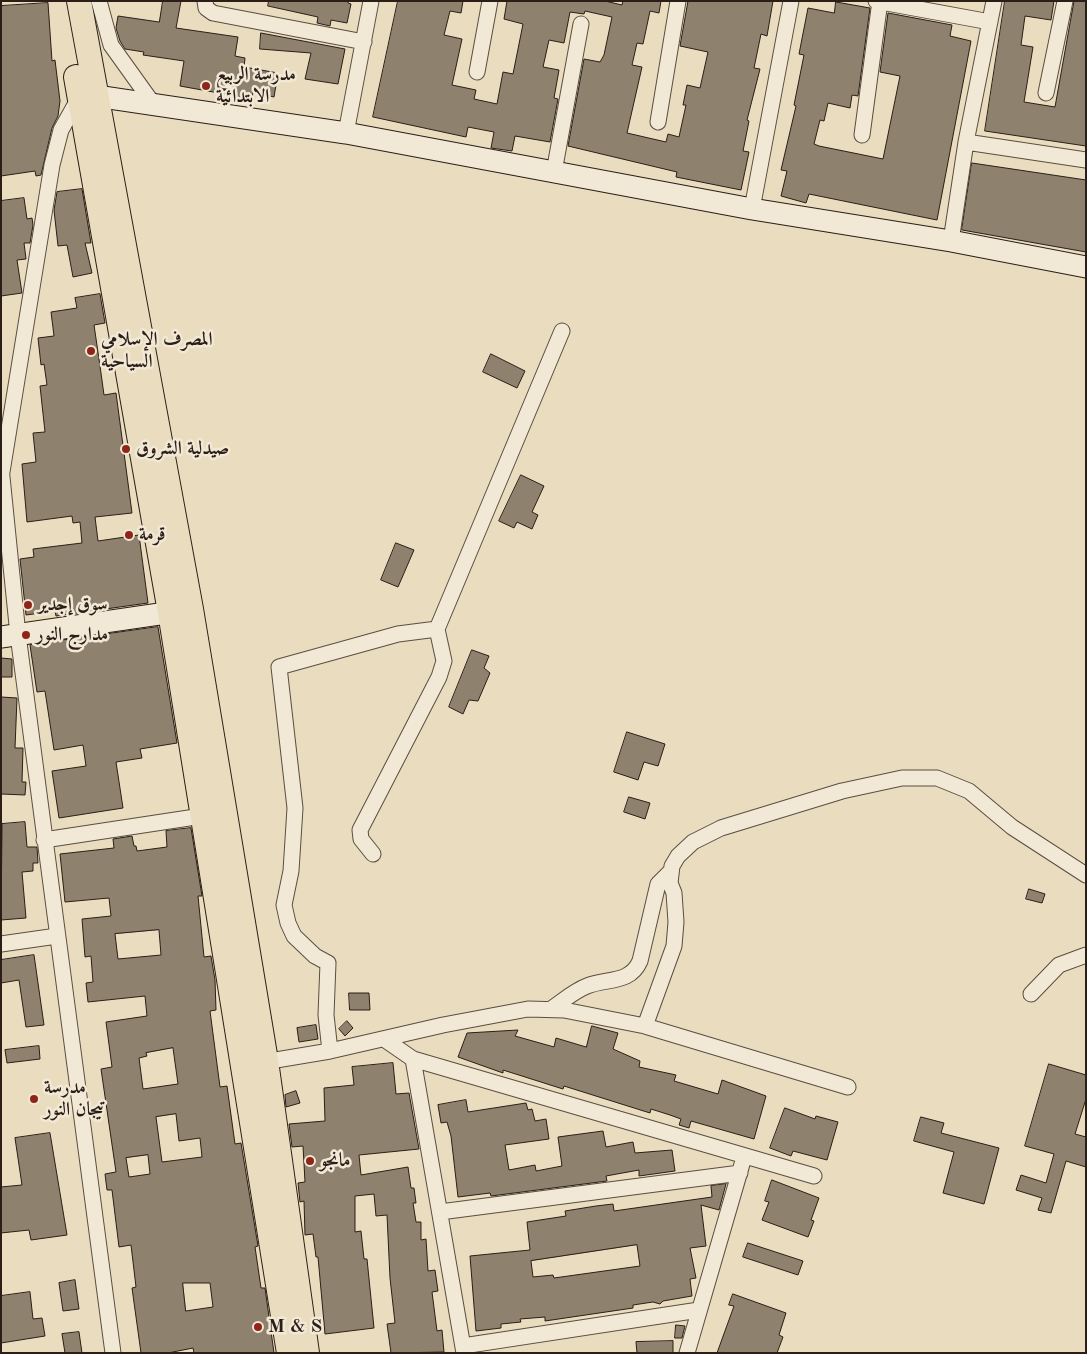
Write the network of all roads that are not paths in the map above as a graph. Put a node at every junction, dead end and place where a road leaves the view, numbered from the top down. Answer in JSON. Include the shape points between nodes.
{"nodes":[{"id":1,"x":63,"y":1,"type":"edge"},
{"id":2,"x":79,"y":1,"type":"edge"},
{"id":3,"x":99,"y":1,"type":"edge"},
{"id":4,"x":205,"y":1,"type":"edge"},
{"id":5,"x":371,"y":1,"type":"edge"},
{"id":6,"x":490,"y":1,"type":"edge"},
{"id":7,"x":678,"y":1,"type":"edge"},
{"id":8,"x":791,"y":1,"type":"edge"},
{"id":9,"x":994,"y":1,"type":"edge"},
{"id":10,"x":1065,"y":1,"type":"edge"},
{"id":11,"x":879,"y":2,"type":"edge"},
{"id":12,"x":990,"y":22,"type":"junction"},
{"id":13,"x":581,"y":24,"type":"dead end"},
{"id":14,"x":364,"y":42,"type":"junction"},
{"id":15,"x":476,"y":72,"type":"dead end"},
{"id":16,"x":1046,"y":94,"type":"dead end"},
{"id":17,"x":88,"y":97,"type":"junction"},
{"id":18,"x":154,"y":105,"type":"junction"},
{"id":19,"x":658,"y":122,"type":"dead end"},
{"id":20,"x":346,"y":134,"type":"junction"},
{"id":21,"x":862,"y":135,"type":"dead end"},
{"id":22,"x":966,"y":142,"type":"junction"},
{"id":23,"x":1086,"y":160,"type":"edge"},
{"id":24,"x":554,"y":172,"type":"junction"},
{"id":25,"x":752,"y":209,"type":"junction"},
{"id":26,"x":952,"y":241,"type":"junction"},
{"id":27,"x":1086,"y":267,"type":"edge"},
{"id":28,"x":562,"y":331,"type":"dead end"},
{"id":29,"x":1,"y":472,"type":"edge"},
{"id":30,"x":181,"y":611,"type":"junction"},
{"id":31,"x":437,"y":630,"type":"junction"},
{"id":32,"x":10,"y":636,"type":"edge"},
{"id":33,"x":202,"y":816,"type":"junction"},
{"id":34,"x":44,"y":840,"type":"junction"},
{"id":35,"x":374,"y":854,"type":"dead end"},
{"id":36,"x":670,"y":872,"type":"junction"},
{"id":37,"x":1086,"y":875,"type":"edge"},
{"id":38,"x":57,"y":936,"type":"junction"},
{"id":39,"x":1,"y":944,"type":"edge"},
{"id":40,"x":1086,"y":955,"type":"edge"},
{"id":41,"x":1031,"y":994,"type":"dead end"},
{"id":42,"x":551,"y":1010,"type":"junction"},
{"id":43,"x":645,"y":1026,"type":"junction"},
{"id":44,"x":384,"y":1039,"type":"junction"},
{"id":45,"x":330,"y":1051,"type":"junction"},
{"id":46,"x":413,"y":1059,"type":"junction"},
{"id":47,"x":255,"y":1063,"type":"junction"},
{"id":48,"x":848,"y":1088,"type":"dead end"},
{"id":49,"x":745,"y":1156,"type":"junction"},
{"id":50,"x":740,"y":1173,"type":"junction"},
{"id":51,"x":814,"y":1176,"type":"dead end"},
{"id":52,"x":440,"y":1212,"type":"junction"},
{"id":53,"x":699,"y":1310,"type":"junction"},
{"id":54,"x":464,"y":1349,"type":"edge"},
{"id":55,"x":113,"y":1353,"type":"edge"},
{"id":56,"x":289,"y":1353,"type":"edge"},
{"id":57,"x":307,"y":1353,"type":"edge"},
{"id":58,"x":687,"y":1353,"type":"edge"}],
"edges":[{"from":1,"to":17,"type":"main road"},
{"from":2,"to":17,"type":"main road"},
{"from":3,"to":18,"type":"street","via":[[111,45]]},
{"from":4,"to":14,"type":"street","via":[[206,8],[213,13]]},
{"from":5,"to":14,"type":"street"},
{"from":6,"to":15,"type":"street"},
{"from":7,"to":19,"type":"street"},
{"from":8,"to":25,"type":"street"},
{"from":9,"to":12,"type":"street"},
{"from":10,"to":16,"type":"street"},
{"from":11,"to":12,"type":"street"},
{"from":11,"to":21,"type":"street"},
{"from":12,"to":22,"type":"street"},
{"from":13,"to":24,"type":"street"},
{"from":14,"to":20,"type":"street"},
{"from":17,"to":18,"type":"street"},
{"from":17,"to":29,"type":"street","via":[[61,130],[52,165]]},
{"from":17,"to":30,"type":"main road"},
{"from":18,"to":20,"type":"street"},
{"from":20,"to":24,"type":"street"},
{"from":22,"to":23,"type":"street"},
{"from":22,"to":26,"type":"street"},
{"from":24,"to":25,"type":"street"},
{"from":25,"to":26,"type":"street"},
{"from":26,"to":27,"type":"street"},
{"from":28,"to":31,"type":"street"},
{"from":29,"to":32,"type":"street"},
{"from":30,"to":32,"type":"street"},
{"from":30,"to":33,"type":"main road"},
{"from":30,"to":47,"type":"main road","via":[[228,845]]},
{"from":31,"to":35,"type":"street","via":[[444,661],[439,677],[360,830],[361,839]]},
{"from":31,"to":45,"type":"street","via":[[398,634],[280,667],[295,808],[291,871],[284,905],[294,936],[315,956],[328,963],[326,1015]]},
{"from":32,"to":34,"type":"street"},
{"from":33,"to":34,"type":"street"},
{"from":33,"to":47,"type":"main road"},
{"from":34,"to":38,"type":"street"},
{"from":36,"to":37,"type":"street","via":[[674,861],[685,849],[721,828],[842,791],[902,778],[926,777],[948,781],[970,791],[1012,826]]},
{"from":36,"to":42,"type":"street","via":[[658,884],[640,961],[634,972],[623,979],[604,980],[585,987]]},
{"from":36,"to":43,"type":"street","via":[[676,909],[674,946]]},
{"from":38,"to":39,"type":"street"},
{"from":38,"to":55,"type":"street"},
{"from":40,"to":41,"type":"street","via":[[1059,965]]},
{"from":42,"to":43,"type":"street","via":[[582,1012]]},
{"from":42,"to":44,"type":"street","via":[[528,1009],[443,1024]]},
{"from":43,"to":48,"type":"street"},
{"from":44,"to":45,"type":"street"},
{"from":44,"to":46,"type":"street"},
{"from":45,"to":47,"type":"street"},
{"from":46,"to":49,"type":"street"},
{"from":46,"to":52,"type":"street"},
{"from":47,"to":56,"type":"main road"},
{"from":47,"to":57,"type":"main road"},
{"from":49,"to":50,"type":"street"},
{"from":49,"to":51,"type":"street"},
{"from":50,"to":52,"type":"street"},
{"from":50,"to":53,"type":"street"},
{"from":52,"to":54,"type":"street"},
{"from":53,"to":54,"type":"street"},
{"from":53,"to":58,"type":"street"}]}
